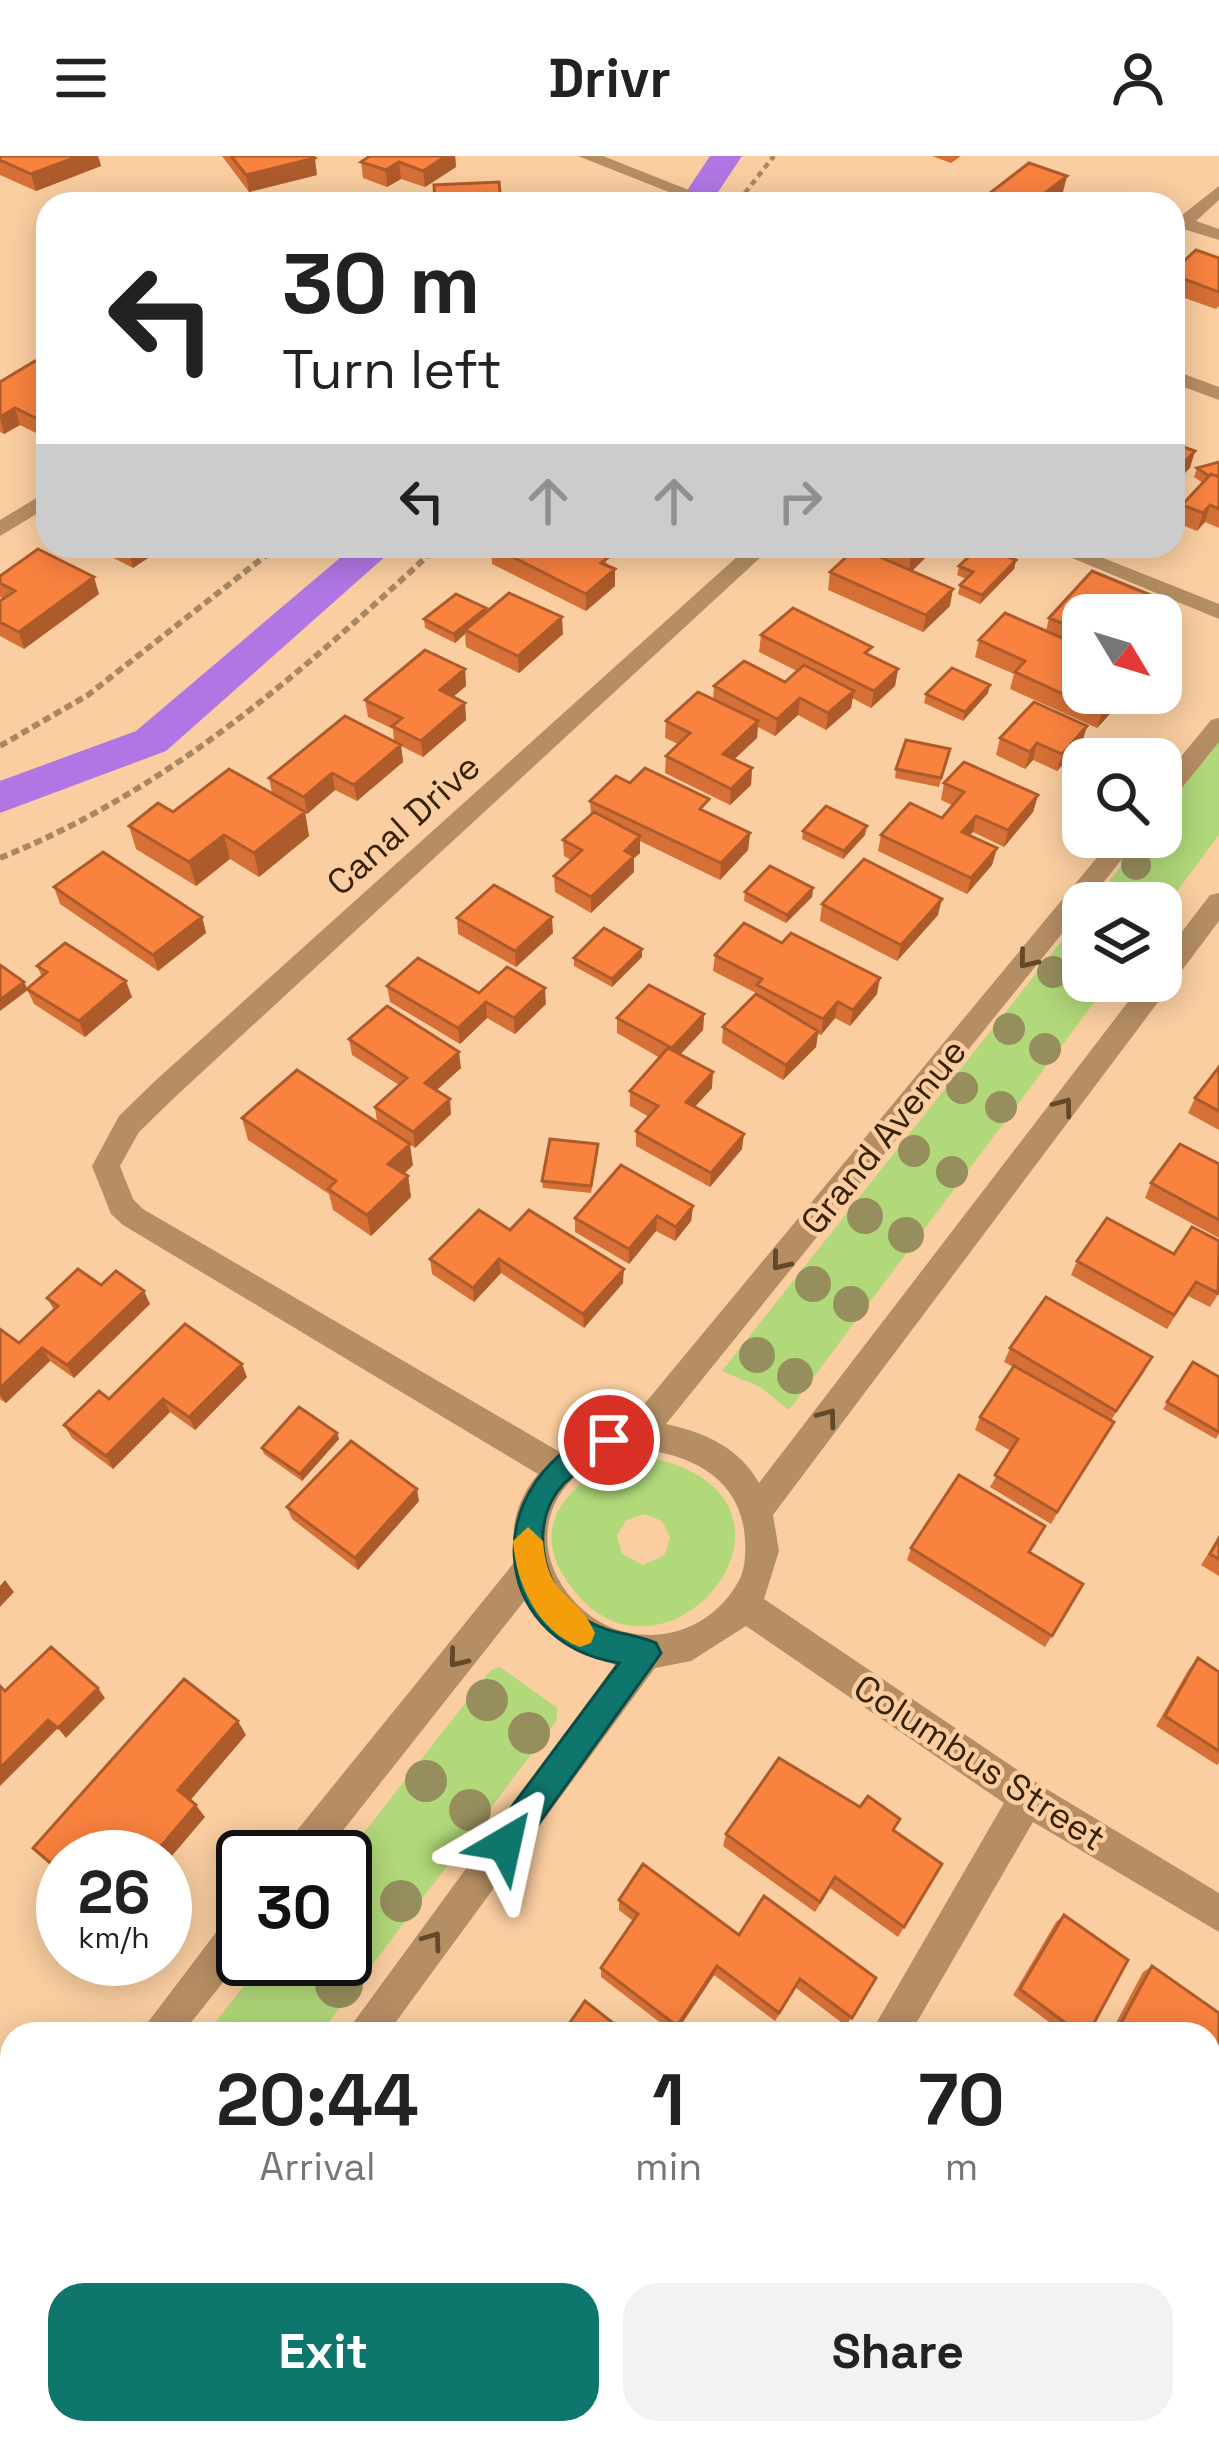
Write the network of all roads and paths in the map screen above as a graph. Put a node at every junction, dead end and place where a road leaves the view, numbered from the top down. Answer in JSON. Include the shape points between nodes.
{"nodes":[{"id":1,"x":587,"y":156,"type":"edge"},
{"id":2,"x":774,"y":156,"type":"edge"},
{"id":3,"x":1219,"y":190,"type":"edge"},
{"id":4,"x":682,"y":192,"type":"edge"},
{"id":5,"x":746,"y":192,"type":"edge"},
{"id":6,"x":1185,"y":221,"type":"edge"},
{"id":7,"x":1185,"y":224,"type":"edge"},
{"id":8,"x":1219,"y":235,"type":"edge"},
{"id":9,"x":1185,"y":381,"type":"edge"},
{"id":10,"x":1219,"y":394,"type":"edge"},
{"id":11,"x":0,"y":503,"type":"edge"},
{"id":12,"x":36,"y":505,"type":"edge"},
{"id":13,"x":23,"y":514,"type":"junction"},
{"id":14,"x":0,"y":530,"type":"edge"},
{"id":15,"x":263,"y":558,"type":"edge"},
{"id":16,"x":425,"y":558,"type":"edge"},
{"id":17,"x":749,"y":558,"type":"edge"},
{"id":18,"x":1084,"y":558,"type":"edge"},
{"id":19,"x":1219,"y":612,"type":"edge"},
{"id":20,"x":1219,"y":726,"type":"edge"},
{"id":21,"x":0,"y":746,"type":"edge"},
{"id":22,"x":1182,"y":771,"type":"edge"},
{"id":23,"x":0,"y":858,"type":"edge"},
{"id":24,"x":1111,"y":858,"type":"edge"},
{"id":25,"x":1219,"y":902,"type":"edge"},
{"id":26,"x":1182,"y":951,"type":"edge"},
{"id":27,"x":1143,"y":1002,"type":"edge"},
{"id":28,"x":638,"y":1435,"type":"junction"},
{"id":29,"x":559,"y":1469,"type":"junction"},
{"id":30,"x":758,"y":1510,"type":"junction"},
{"id":31,"x":530,"y":1568,"type":"junction"},
{"id":32,"x":744,"y":1605,"type":"junction"},
{"id":33,"x":645,"y":1653,"type":"junction"},
{"id":34,"x":1027,"y":1798,"type":"junction"},
{"id":35,"x":321,"y":1830,"type":"edge"},
{"id":36,"x":1219,"y":1914,"type":"edge"},
{"id":37,"x":216,"y":1961,"type":"edge"},
{"id":38,"x":168,"y":2022,"type":"edge"},
{"id":39,"x":373,"y":2022,"type":"edge"},
{"id":40,"x":896,"y":2022,"type":"edge"}],
"edges":[{"from":1,"to":4,"type":"street"},
{"from":2,"to":5,"type":"path"},
{"from":3,"to":6,"type":"street"},
{"from":7,"to":8,"type":"street"},
{"from":9,"to":10,"type":"street"},
{"from":11,"to":13,"type":"street"},
{"from":12,"to":13,"type":"street"},
{"from":13,"to":14,"type":"street"},
{"from":15,"to":21,"type":"path","via":[[88,694]]},
{"from":16,"to":23,"type":"path","via":[[220,736],[133,796]]},
{"from":17,"to":29,"type":"street","name":"Canal Drive","via":[[165,1089],[129,1124],[106,1166],[133,1216]]},
{"from":18,"to":19,"type":"street"},
{"from":20,"to":22,"type":"street"},
{"from":24,"to":28,"type":"street","name":"Grand Avenue","one_way":true},
{"from":25,"to":26,"type":"street"},
{"from":30,"to":27,"type":"street","one_way":true},
{"from":28,"to":29,"type":"street","via":[[609,1440]]},
{"from":28,"to":30,"type":"street","via":[[711,1454],[739,1478]]},
{"from":29,"to":31,"type":"street","via":[[538,1498],[528,1532]]},
{"from":30,"to":32,"type":"street","via":[[759,1575]]},
{"from":31,"to":33,"type":"street","via":[[545,1601],[571,1628]]},
{"from":31,"to":35,"type":"street","one_way":true},
{"from":32,"to":33,"type":"street","via":[[718,1631]]},
{"from":32,"to":34,"type":"street","name":"Columbus Street"},
{"from":39,"to":33,"type":"street","one_way":true},
{"from":34,"to":36,"type":"street","name":"Columbus Street"},
{"from":34,"to":40,"type":"street"},
{"from":37,"to":38,"type":"street"}]}
